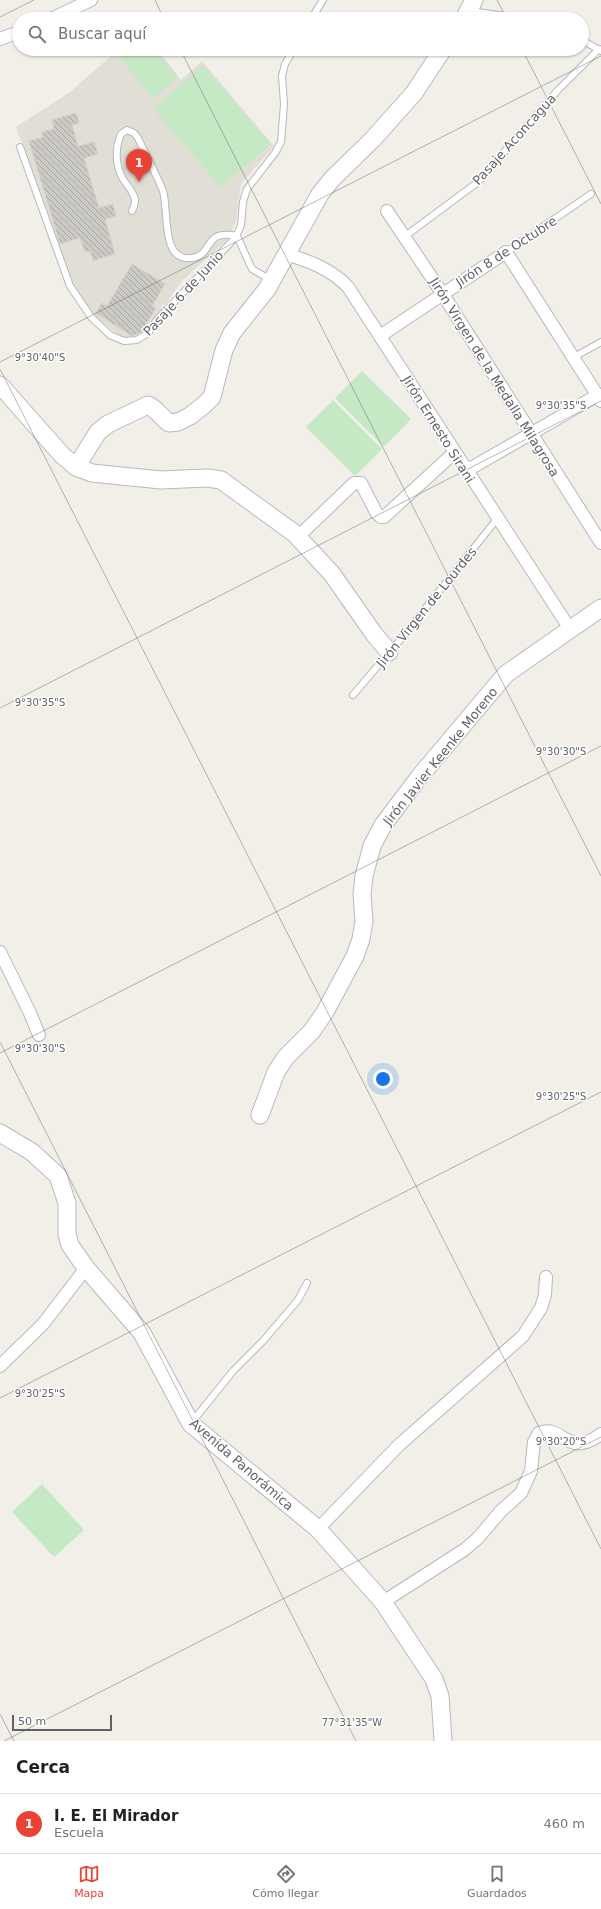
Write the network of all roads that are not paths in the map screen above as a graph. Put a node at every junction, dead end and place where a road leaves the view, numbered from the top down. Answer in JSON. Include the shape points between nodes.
{"nodes":[{"id":1,"x":91,"y":0,"type":"edge"},
{"id":2,"x":323,"y":0,"type":"edge"},
{"id":3,"x":469,"y":10,"type":"edge"},
{"id":4,"x":66,"y":12,"type":"edge"},
{"id":5,"x":315,"y":12,"type":"edge"},
{"id":6,"x":482,"y":12,"type":"edge"},
{"id":7,"x":12,"y":35,"type":"edge"},
{"id":8,"x":0,"y":39,"type":"edge"},
{"id":9,"x":589,"y":44,"type":"edge"},
{"id":10,"x":600,"y":50,"type":"edge"},
{"id":11,"x":290,"y":56,"type":"edge"},
{"id":12,"x":438,"y":56,"type":"edge"},
{"id":13,"x":20,"y":147,"type":"dead end"},
{"id":14,"x":591,"y":194,"type":"dead end"},
{"id":15,"x":387,"y":211,"type":"dead end"},
{"id":16,"x":132,"y":212,"type":"dead end"},
{"id":17,"x":237,"y":236,"type":"junction"},
{"id":18,"x":404,"y":237,"type":"junction"},
{"id":19,"x":506,"y":252,"type":"junction"},
{"id":20,"x":286,"y":254,"type":"junction"},
{"id":21,"x":271,"y":281,"type":"junction"},
{"id":22,"x":442,"y":293,"type":"junction"},
{"id":23,"x":380,"y":336,"type":"junction"},
{"id":24,"x":601,"y":342,"type":"edge"},
{"id":25,"x":574,"y":357,"type":"junction"},
{"id":26,"x":0,"y":385,"type":"edge"},
{"id":27,"x":599,"y":398,"type":"edge"},
{"id":28,"x":531,"y":434,"type":"junction"},
{"id":29,"x":455,"y":452,"type":"junction"},
{"id":30,"x":76,"y":468,"type":"junction"},
{"id":31,"x":466,"y":471,"type":"junction"},
{"id":32,"x":497,"y":519,"type":"junction"},
{"id":33,"x":294,"y":533,"type":"junction"},
{"id":34,"x":601,"y":543,"type":"edge"},
{"id":35,"x":601,"y":608,"type":"edge"},
{"id":36,"x":570,"y":629,"type":"junction"},
{"id":37,"x":389,"y":652,"type":"junction"},
{"id":38,"x":353,"y":694,"type":"dead end"},
{"id":39,"x":0,"y":952,"type":"edge"},
{"id":40,"x":39,"y":1035,"type":"dead end"},
{"id":41,"x":260,"y":1115,"type":"dead end"},
{"id":42,"x":0,"y":1133,"type":"edge"},
{"id":43,"x":86,"y":1268,"type":"junction"},
{"id":44,"x":546,"y":1277,"type":"dead end"},
{"id":45,"x":307,"y":1283,"type":"dead end"},
{"id":46,"x":0,"y":1366,"type":"edge"},
{"id":47,"x":191,"y":1424,"type":"junction"},
{"id":48,"x":601,"y":1434,"type":"edge"},
{"id":49,"x":318,"y":1529,"type":"junction"},
{"id":50,"x":383,"y":1602,"type":"junction"},
{"id":51,"x":442,"y":1741,"type":"edge"}],
"edges":[{"from":1,"to":4,"type":"street"},
{"from":2,"to":5,"type":"lane"},
{"from":3,"to":6,"type":"lane"},
{"from":7,"to":8,"type":"street"},
{"from":9,"to":10,"type":"lane"},
{"from":10,"to":18,"type":"lane","name":"Pasaje Aconcagua","via":[[558,90],[478,182]]},
{"from":11,"to":17,"type":"lane","name":"Pasaje 6 de Junio","via":[[282,76],[284,104],[281,142],[247,190]]},
{"from":12,"to":20,"type":"main road","via":[[414,93],[373,139],[332,178]]},
{"from":13,"to":17,"type":"lane","name":"Pasaje 6 de Junio","via":[[70,286],[91,316],[110,335],[124,341],[137,340],[148,333]]},
{"from":14,"to":19,"type":"lane","name":"Jirón 8 de Octubre"},
{"from":15,"to":18,"type":"street","name":"Jirón Virgen de la Medalla Milagrosa"},
{"from":16,"to":17,"type":"lane","via":[[136,205],[135,196],[123,178],[116,152],[121,134],[127,130],[138,138],[160,183],[165,201],[169,242],[177,255],[182,258],[196,257],[203,253],[217,236],[223,233]]},
{"from":17,"to":21,"type":"lane","via":[[252,270]]},
{"from":18,"to":22,"type":"street","name":"Jirón Virgen de la Medalla Milagrosa"},
{"from":19,"to":22,"type":"street","name":"Jirón 8 de Octubre"},
{"from":19,"to":25,"type":"street"},
{"from":20,"to":21,"type":"main road"},
{"from":20,"to":23,"type":"street","name":"Jirón Ernesto Sirani","via":[[304,259],[337,275],[348,286]]},
{"from":21,"to":30,"type":"main road","via":[[232,334],[224,350],[212,397],[204,405],[178,422],[169,423],[155,408],[148,405],[126,415],[98,432]]},
{"from":22,"to":23,"type":"street","name":"Jirón 8 de Octubre"},
{"from":22,"to":28,"type":"street","name":"Jirón Virgen de la Medalla Milagrosa"},
{"from":23,"to":29,"type":"street","name":"Jirón Ernesto Sirani"},
{"from":24,"to":25,"type":"lane"},
{"from":25,"to":27,"type":"street"},
{"from":26,"to":30,"type":"main road"},
{"from":27,"to":28,"type":"street"},
{"from":28,"to":31,"type":"street"},
{"from":28,"to":34,"type":"street","name":"Jirón Virgen de la Medalla Milagrosa"},
{"from":29,"to":31,"type":"street","name":"Jirón Ernesto Sirani"},
{"from":29,"to":33,"type":"street","via":[[384,517],[377,514],[360,483],[354,483],[302,533]]},
{"from":30,"to":33,"type":"main road","via":[[92,473],[161,480],[221,480]]},
{"from":31,"to":32,"type":"street","name":"Jirón Ernesto Sirani"},
{"from":32,"to":36,"type":"street","name":"Jirón Ernesto Sirani"},
{"from":32,"to":37,"type":"lane","name":"Jirón Virgen de Lourdes"},
{"from":33,"to":37,"type":"main road","via":[[332,574]]},
{"from":35,"to":36,"type":"main road","name":"Jirón Javier Keenke Moreno"},
{"from":36,"to":41,"type":"main road","name":"Jirón Javier Keenke Moreno","via":[[506,674],[378,832],[364,876],[361,939],[355,956],[325,1012],[276,1072]]},
{"from":37,"to":38,"type":"lane","name":"Jirón Virgen de Lourdes"},
{"from":39,"to":40,"type":"street"},
{"from":42,"to":43,"type":"main road","name":"Avenida Panorámica","via":[[32,1152],[58,1176],[67,1204],[67,1234],[70,1245]]},
{"from":43,"to":46,"type":"street","via":[[43,1324]]},
{"from":43,"to":47,"type":"main road","name":"Avenida Panorámica","via":[[142,1333]]},
{"from":44,"to":49,"type":"street","via":[[541,1308],[523,1336],[399,1445]]},
{"from":45,"to":47,"type":"lane","via":[[298,1300],[264,1341],[233,1371]]},
{"from":47,"to":49,"type":"main road","name":"Avenida Panorámica"},
{"from":48,"to":50,"type":"street","via":[[581,1444],[574,1444],[550,1431],[539,1433],[534,1442],[531,1470],[521,1493],[464,1550]]},
{"from":49,"to":50,"type":"main road","name":"Avenida Panorámica"},
{"from":50,"to":51,"type":"main road","name":"Avenida Panorámica","via":[[434,1678],[440,1696]]}]}
